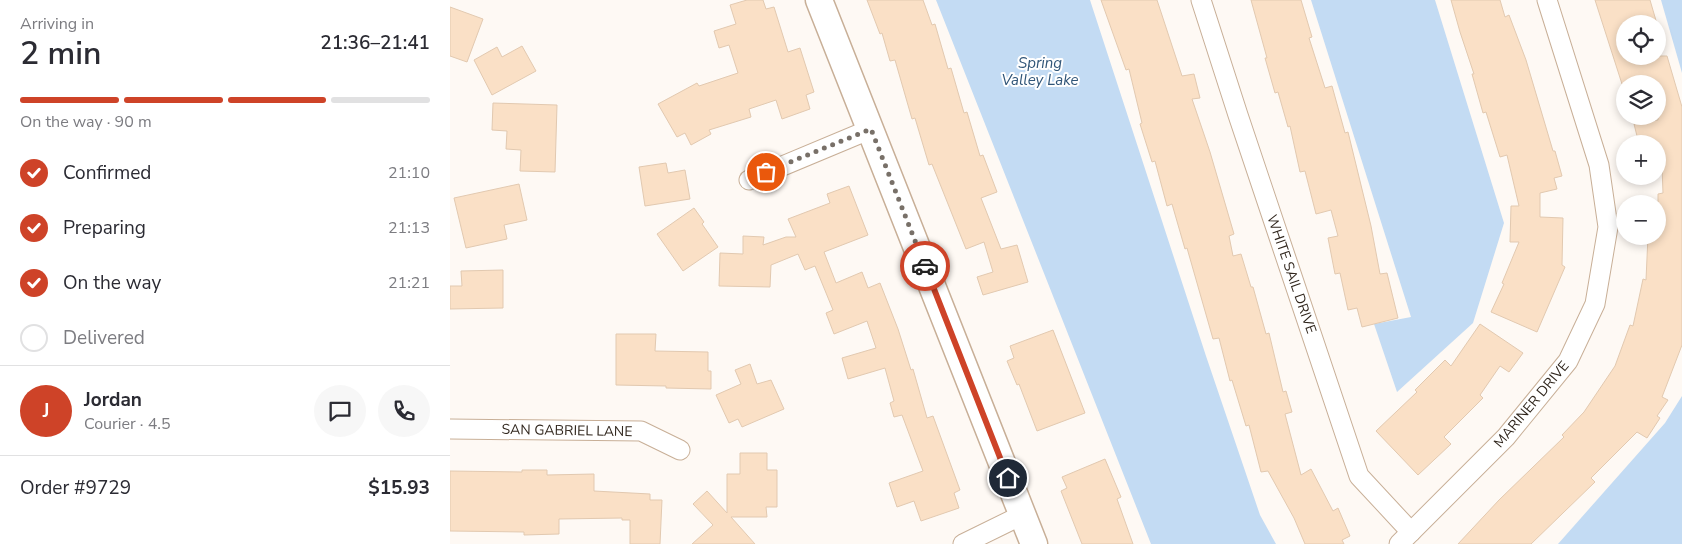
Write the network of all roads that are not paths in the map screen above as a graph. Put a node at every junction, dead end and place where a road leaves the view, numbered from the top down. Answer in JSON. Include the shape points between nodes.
{"nodes":[{"id":1,"x":819,"y":0,"type":"edge"},
{"id":2,"x":1202,"y":0,"type":"edge"},
{"id":3,"x":1547,"y":0,"type":"edge"},
{"id":4,"x":871,"y":129,"type":"junction"},
{"id":5,"x":749,"y":180,"type":"dead end"},
{"id":6,"x":450,"y":429,"type":"edge"},
{"id":7,"x":680,"y":450,"type":"dead end"},
{"id":8,"x":1022,"y":515,"type":"junction"},
{"id":9,"x":1405,"y":538,"type":"edge"},
{"id":10,"x":963,"y":544,"type":"edge"},
{"id":11,"x":1034,"y":544,"type":"edge"}],
"edges":[{"from":1,"to":4,"type":"street"},
{"from":2,"to":9,"type":"street","name":"WHITE SAIL DRIVE","via":[[1359,476]]},
{"from":3,"to":9,"type":"street","name":"MARINER DRIVE","via":[[1599,165],[1608,226],[1595,304],[1568,361],[1506,437]]},
{"from":4,"to":5,"type":"street"},
{"from":4,"to":8,"type":"street"},
{"from":6,"to":7,"type":"street","name":"SAN GABRIEL LANE","via":[[641,431]]},
{"from":8,"to":10,"type":"street"},
{"from":8,"to":11,"type":"street"}]}
